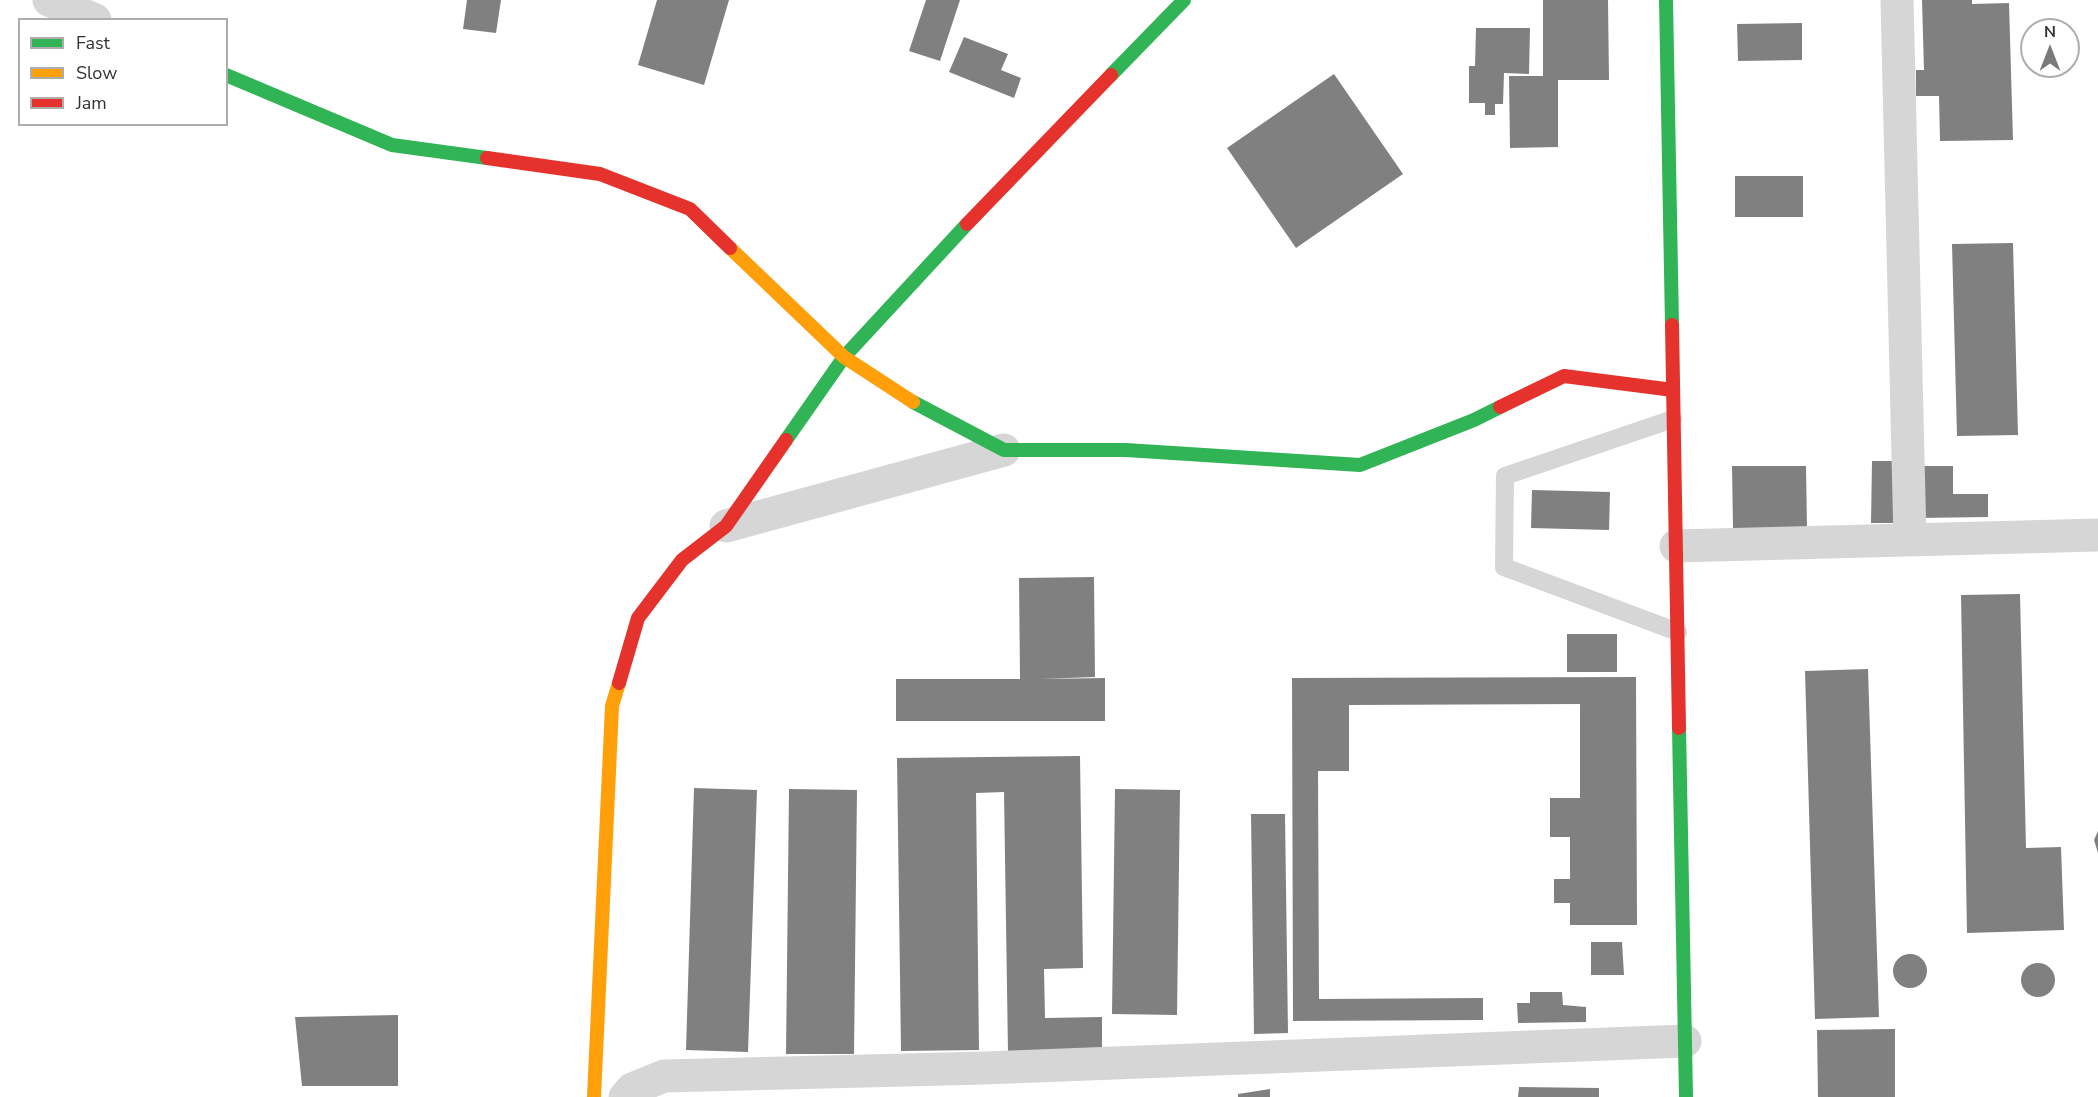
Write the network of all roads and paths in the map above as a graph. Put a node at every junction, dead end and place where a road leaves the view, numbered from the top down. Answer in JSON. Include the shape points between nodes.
{"nodes":[{"id":1,"x":49,"y":0,"type":"edge"},
{"id":2,"x":1184,"y":0,"type":"edge"},
{"id":3,"x":1666,"y":0,"type":"edge"},
{"id":4,"x":1897,"y":0,"type":"edge"},
{"id":5,"x":90,"y":18,"type":"edge"},
{"id":6,"x":228,"y":76,"type":"edge"},
{"id":7,"x":844,"y":357,"type":"junction"},
{"id":8,"x":1673,"y":390,"type":"junction"},
{"id":9,"x":1674,"y":419,"type":"junction"},
{"id":10,"x":1004,"y":450,"type":"junction"},
{"id":11,"x":726,"y":526,"type":"junction"},
{"id":12,"x":2098,"y":535,"type":"edge"},
{"id":13,"x":1910,"y":540,"type":"junction"},
{"id":14,"x":1676,"y":546,"type":"junction"},
{"id":15,"x":1678,"y":632,"type":"junction"},
{"id":16,"x":1685,"y":1041,"type":"junction"},
{"id":17,"x":594,"y":1097,"type":"edge"},
{"id":18,"x":625,"y":1097,"type":"edge"},
{"id":19,"x":1686,"y":1097,"type":"edge"}],
"edges":[{"from":1,"to":5,"type":"street"},
{"from":2,"to":7,"type":"street","via":[[972,218]]},
{"from":3,"to":8,"type":"street"},
{"from":4,"to":13,"type":"street"},
{"from":6,"to":7,"type":"street","via":[[392,145],[600,174],[690,209]]},
{"from":7,"to":10,"type":"street","via":[[904,397]]},
{"from":7,"to":11,"type":"street"},
{"from":8,"to":9,"type":"street"},
{"from":8,"to":10,"type":"street","via":[[1564,376],[1474,420],[1360,465],[1126,450]]},
{"from":9,"to":14,"type":"street"},
{"from":9,"to":15,"type":"lane","via":[[1505,476],[1504,567]]},
{"from":10,"to":11,"type":"street"},
{"from":11,"to":17,"type":"street","via":[[682,560],[638,618],[612,706]]},
{"from":12,"to":13,"type":"street"},
{"from":13,"to":14,"type":"street"},
{"from":14,"to":15,"type":"street"},
{"from":15,"to":16,"type":"street"},
{"from":16,"to":18,"type":"street","via":[[985,1068],[664,1076],[632,1089]]},
{"from":16,"to":19,"type":"street"}]}
